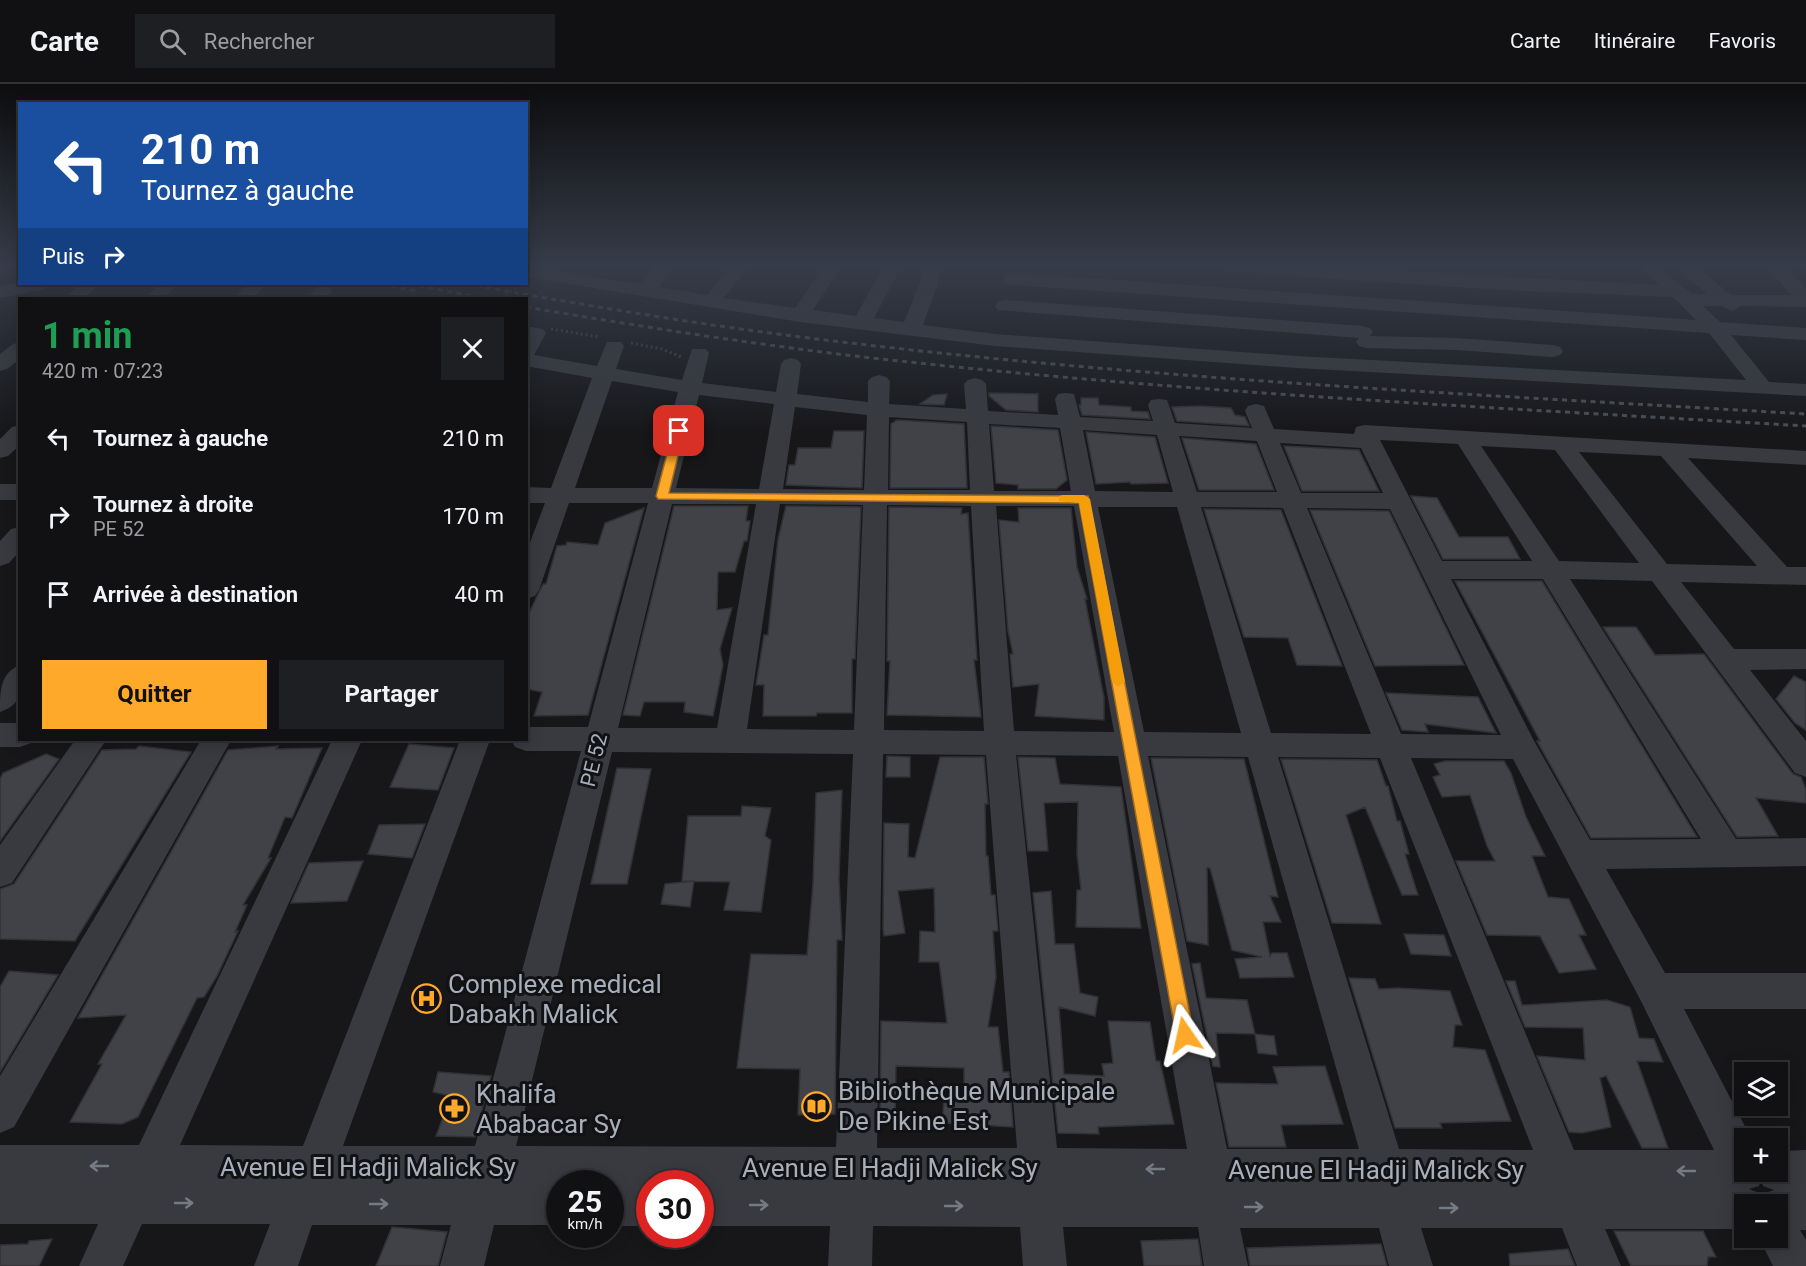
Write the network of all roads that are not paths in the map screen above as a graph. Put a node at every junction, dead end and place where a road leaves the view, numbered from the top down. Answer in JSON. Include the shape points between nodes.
{"nodes":[{"id":1,"x":847,"y":322,"type":"edge"},
{"id":2,"x":914,"y":322,"type":"edge"},
{"id":3,"x":1000,"y":322,"type":"edge"},
{"id":4,"x":1122,"y":322,"type":"edge"},
{"id":5,"x":1207,"y":322,"type":"edge"},
{"id":6,"x":1286,"y":322,"type":"edge"},
{"id":7,"x":1359,"y":322,"type":"edge"},
{"id":8,"x":1535,"y":322,"type":"edge"},
{"id":9,"x":1633,"y":322,"type":"edge"},
{"id":10,"x":1709,"y":322,"type":"edge"},
{"id":11,"x":1751,"y":322,"type":"edge"},
{"id":12,"x":861,"y":324,"type":"joint"},
{"id":13,"x":1714,"y":327,"type":"junction"},
{"id":14,"x":1288,"y":328,"type":"junction"},
{"id":15,"x":911,"y":330,"type":"junction"},
{"id":16,"x":537,"y":331,"type":"edge"},
{"id":17,"x":1760,"y":331,"type":"junction"},
{"id":18,"x":1806,"y":334,"type":"edge"},
{"id":19,"x":1365,"y":337,"type":"junction"},
{"id":20,"x":16,"y":339,"type":"edge"},
{"id":21,"x":995,"y":340,"type":"junction"},
{"id":22,"x":616,"y":342,"type":"road end"},
{"id":23,"x":528,"y":348,"type":"edge"},
{"id":24,"x":1124,"y":350,"type":"junction"},
{"id":25,"x":1553,"y":351,"type":"junction"},
{"id":26,"x":699,"y":353,"type":"dead end"},
{"id":27,"x":528,"y":360,"type":"edge"},
{"id":28,"x":1297,"y":362,"type":"junction"},
{"id":29,"x":791,"y":364,"type":"dead end"},
{"id":30,"x":0,"y":365,"type":"edge"},
{"id":31,"x":1374,"y":365,"type":"junction"},
{"id":32,"x":604,"y":374,"type":"junction"},
{"id":33,"x":1569,"y":377,"type":"junction"},
{"id":34,"x":975,"y":384,"type":"dead end"},
{"id":35,"x":1762,"y":387,"type":"junction"},
{"id":36,"x":690,"y":388,"type":"junction"},
{"id":37,"x":1806,"y":390,"type":"edge"},
{"id":38,"x":878,"y":396,"type":"junction"},
{"id":39,"x":785,"y":398,"type":"junction"},
{"id":40,"x":1068,"y":411,"type":"junction"},
{"id":41,"x":978,"y":418,"type":"junction"},
{"id":42,"x":1163,"y":418,"type":"junction"},
{"id":43,"x":1261,"y":424,"type":"junction"},
{"id":44,"x":18,"y":434,"type":"edge"},
{"id":45,"x":1465,"y":438,"type":"junction"},
{"id":46,"x":1370,"y":442,"type":"junction"},
{"id":47,"x":1561,"y":443,"type":"junction"},
{"id":48,"x":1668,"y":450,"type":"junction"},
{"id":49,"x":0,"y":451,"type":"edge"},
{"id":50,"x":1782,"y":456,"type":"junction"},
{"id":51,"x":1806,"y":458,"type":"edge"},
{"id":52,"x":1806,"y":481,"type":"edge"},
{"id":53,"x":0,"y":492,"type":"edge"},
{"id":54,"x":18,"y":492,"type":"edge"},
{"id":55,"x":528,"y":495,"type":"edge"},
{"id":56,"x":559,"y":496,"type":"junction"},
{"id":57,"x":662,"y":496,"type":"junction"},
{"id":58,"x":770,"y":497,"type":"junction"},
{"id":59,"x":875,"y":498,"type":"junction"},
{"id":60,"x":984,"y":498,"type":"junction"},
{"id":61,"x":1084,"y":499,"type":"junction"},
{"id":62,"x":1187,"y":500,"type":"junction"},
{"id":63,"x":1292,"y":500,"type":"junction"},
{"id":64,"x":1398,"y":501,"type":"junction"},
{"id":65,"x":18,"y":537,"type":"edge"},
{"id":66,"x":0,"y":557,"type":"edge"},
{"id":67,"x":1434,"y":570,"type":"junction"},
{"id":68,"x":1551,"y":570,"type":"junction"},
{"id":69,"x":1659,"y":574,"type":"junction"},
{"id":70,"x":1794,"y":576,"type":"edge"},
{"id":71,"x":528,"y":584,"type":"edge"},
{"id":72,"x":1806,"y":659,"type":"edge"},
{"id":73,"x":1726,"y":660,"type":"junction"},
{"id":74,"x":18,"y":678,"type":"edge"},
{"id":75,"x":0,"y":701,"type":"edge"},
{"id":76,"x":0,"y":735,"type":"edge"},
{"id":77,"x":18,"y":735,"type":"edge"},
{"id":78,"x":528,"y":739,"type":"edge"},
{"id":79,"x":599,"y":740,"type":"junction"},
{"id":80,"x":90,"y":741,"type":"edge"},
{"id":81,"x":215,"y":741,"type":"edge"},
{"id":82,"x":347,"y":741,"type":"edge"},
{"id":83,"x":475,"y":741,"type":"edge"},
{"id":84,"x":730,"y":741,"type":"junction"},
{"id":85,"x":868,"y":742,"type":"junction"},
{"id":86,"x":1000,"y":744,"type":"junction"},
{"id":87,"x":1130,"y":744,"type":"junction"},
{"id":88,"x":1259,"y":745,"type":"junction"},
{"id":89,"x":1391,"y":746,"type":"junction"},
{"id":90,"x":1522,"y":747,"type":"junction"},
{"id":91,"x":1806,"y":764,"type":"edge"},
{"id":92,"x":1806,"y":852,"type":"edge"},
{"id":93,"x":1728,"y":854,"type":"junction"},
{"id":94,"x":1581,"y":855,"type":"junction"},
{"id":95,"x":0,"y":872,"type":"edge"},
{"id":96,"x":1655,"y":991,"type":"junction"},
{"id":97,"x":1806,"y":991,"type":"edge"},
{"id":98,"x":0,"y":1113,"type":"edge"},
{"id":99,"x":1734,"y":1149,"type":"edge"},
{"id":100,"x":0,"y":1165,"type":"edge"},
{"id":101,"x":150,"y":1166,"type":"junction"},
{"id":102,"x":1734,"y":1170,"type":"edge"},
{"id":103,"x":1788,"y":1171,"type":"edge"},
{"id":104,"x":1806,"y":1171,"type":"edge"},
{"id":105,"x":307,"y":1185,"type":"junction"},
{"id":106,"x":484,"y":1186,"type":"junction"},
{"id":107,"x":854,"y":1187,"type":"junction"},
{"id":108,"x":1040,"y":1188,"type":"junction"},
{"id":109,"x":1213,"y":1188,"type":"junction"},
{"id":110,"x":1390,"y":1189,"type":"junction"},
{"id":111,"x":1569,"y":1189,"type":"junction"},
{"id":112,"x":546,"y":1201,"type":"edge"},
{"id":113,"x":0,"y":1203,"type":"edge"},
{"id":114,"x":130,"y":1203,"type":"junction"},
{"id":115,"x":714,"y":1203,"type":"edge"},
{"id":116,"x":1734,"y":1207,"type":"edge"},
{"id":117,"x":1788,"y":1209,"type":"edge"},
{"id":118,"x":1806,"y":1209,"type":"edge"},
{"id":119,"x":1787,"y":1248,"type":"edge"},
{"id":120,"x":101,"y":1266,"type":"edge"},
{"id":121,"x":276,"y":1266,"type":"edge"},
{"id":122,"x":462,"y":1266,"type":"edge"},
{"id":123,"x":850,"y":1266,"type":"edge"},
{"id":124,"x":1045,"y":1266,"type":"edge"},
{"id":125,"x":1226,"y":1266,"type":"edge"},
{"id":126,"x":1411,"y":1266,"type":"edge"},
{"id":127,"x":1599,"y":1266,"type":"edge"},
{"id":128,"x":1796,"y":1266,"type":"edge"}],
"edges":[{"from":1,"to":12,"type":"street"},
{"from":2,"to":15,"type":"street"},
{"from":3,"to":21,"type":"street"},
{"from":4,"to":24,"type":"street"},
{"from":5,"to":14,"type":"street"},
{"from":6,"to":14,"type":"street"},
{"from":7,"to":19,"type":"street"},
{"from":8,"to":25,"type":"street"},
{"from":9,"to":13,"type":"street"},
{"from":10,"to":13,"type":"street"},
{"from":11,"to":17,"type":"street"},
{"from":12,"to":15,"type":"street"},
{"from":13,"to":17,"type":"street"},
{"from":13,"to":35,"type":"street"},
{"from":14,"to":19,"type":"street"},
{"from":14,"to":28,"type":"street"},
{"from":15,"to":21,"type":"street"},
{"from":16,"to":23,"type":"street"},
{"from":17,"to":18,"type":"street"},
{"from":19,"to":25,"type":"street"},
{"from":19,"to":31,"type":"street"},
{"from":20,"to":30,"type":"street"},
{"from":21,"to":24,"type":"street"},
{"from":22,"to":32,"type":"street"},
{"from":24,"to":28,"type":"street"},
{"from":25,"to":33,"type":"street"},
{"from":26,"to":36,"type":"street","name":"PE 52"},
{"from":27,"to":32,"type":"street"},
{"from":28,"to":31,"type":"street"},
{"from":29,"to":39,"type":"street"},
{"from":31,"to":33,"type":"street"},
{"from":32,"to":36,"type":"street"},
{"from":32,"to":56,"type":"street"},
{"from":33,"to":35,"type":"street"},
{"from":34,"to":41,"type":"street"},
{"from":35,"to":37,"type":"street"},
{"from":36,"to":39,"type":"street"},
{"from":36,"to":57,"type":"street","name":"PE 52"},
{"from":38,"to":39,"type":"street"},
{"from":38,"to":41,"type":"street"},
{"from":38,"to":59,"type":"street"},
{"from":39,"to":58,"type":"street"},
{"from":40,"to":41,"type":"street"},
{"from":40,"to":42,"type":"street"},
{"from":40,"to":61,"type":"street"},
{"from":41,"to":60,"type":"street"},
{"from":42,"to":43,"type":"street"},
{"from":42,"to":62,"type":"street"},
{"from":43,"to":46,"type":"street"},
{"from":43,"to":63,"type":"street"},
{"from":44,"to":49,"type":"street"},
{"from":45,"to":46,"type":"street","via":[[1364,432]]},
{"from":45,"to":47,"type":"street"},
{"from":45,"to":68,"type":"street"},
{"from":46,"to":64,"type":"street"},
{"from":47,"to":48,"type":"street"},
{"from":47,"to":69,"type":"street"},
{"from":48,"to":50,"type":"street"},
{"from":48,"to":70,"type":"street"},
{"from":50,"to":51,"type":"street"},
{"from":50,"to":52,"type":"street"},
{"from":53,"to":54,"type":"street"},
{"from":55,"to":56,"type":"street"},
{"from":56,"to":57,"type":"street"},
{"from":56,"to":71,"type":"street"},
{"from":57,"to":58,"type":"street"},
{"from":57,"to":79,"type":"street","name":"PE 52"},
{"from":58,"to":59,"type":"street"},
{"from":58,"to":84,"type":"street"},
{"from":59,"to":60,"type":"street"},
{"from":59,"to":85,"type":"street"},
{"from":60,"to":61,"type":"street"},
{"from":60,"to":86,"type":"street"},
{"from":61,"to":62,"type":"street"},
{"from":61,"to":87,"type":"street"},
{"from":62,"to":63,"type":"street"},
{"from":62,"to":88,"type":"street"},
{"from":63,"to":64,"type":"street"},
{"from":63,"to":89,"type":"street"},
{"from":64,"to":67,"type":"street"},
{"from":65,"to":66,"type":"street"},
{"from":67,"to":68,"type":"street"},
{"from":67,"to":90,"type":"street"},
{"from":68,"to":69,"type":"street"},
{"from":68,"to":93,"type":"street"},
{"from":69,"to":70,"type":"street"},
{"from":69,"to":73,"type":"street"},
{"from":72,"to":73,"type":"street"},
{"from":73,"to":91,"type":"street"},
{"from":74,"to":75,"type":"street"},
{"from":76,"to":77,"type":"street"},
{"from":78,"to":79,"type":"street"},
{"from":79,"to":84,"type":"street"},
{"from":79,"to":106,"type":"street","name":"PE 52"},
{"from":80,"to":95,"type":"street"},
{"from":81,"to":98,"type":"street"},
{"from":82,"to":101,"type":"street"},
{"from":83,"to":105,"type":"street"},
{"from":84,"to":85,"type":"street"},
{"from":85,"to":86,"type":"street"},
{"from":85,"to":107,"type":"street"},
{"from":86,"to":87,"type":"street"},
{"from":86,"to":108,"type":"street"},
{"from":87,"to":88,"type":"street"},
{"from":87,"to":109,"type":"street"},
{"from":88,"to":89,"type":"street"},
{"from":88,"to":110,"type":"street"},
{"from":89,"to":90,"type":"street"},
{"from":89,"to":111,"type":"street"},
{"from":90,"to":94,"type":"street"},
{"from":92,"to":93,"type":"street"},
{"from":93,"to":94,"type":"street"},
{"from":94,"to":96,"type":"street"},
{"from":96,"to":97,"type":"street"},
{"from":96,"to":99,"type":"street"},
{"from":101,"to":100,"type":"street","name":"Avenue El Hadji Malick Sy","one_way":true},
{"from":101,"to":105,"type":"street","name":"Avenue El Hadji Malick Sy"},
{"from":102,"to":111,"type":"street","name":"Avenue El Hadji Malick Sy","one_way":true},
{"from":103,"to":104,"type":"street"},
{"from":105,"to":106,"type":"street","name":"Avenue El Hadji Malick Sy"},
{"from":114,"to":105,"type":"street","name":"Avenue El Hadji Malick Sy","one_way":true},
{"from":105,"to":121,"type":"street"},
{"from":106,"to":107,"type":"street","name":"Avenue El Hadji Malick Sy"},
{"from":106,"to":112,"type":"street","name":"Avenue El Hadji Malick Sy"},
{"from":106,"to":122,"type":"street","name":"PE 52"},
{"from":107,"to":108,"type":"street","name":"Avenue El Hadji Malick Sy"},
{"from":115,"to":107,"type":"street","name":"Avenue El Hadji Malick Sy","one_way":true},
{"from":107,"to":123,"type":"street"},
{"from":108,"to":109,"type":"street","name":"Avenue El Hadji Malick Sy"},
{"from":108,"to":124,"type":"street"},
{"from":109,"to":110,"type":"street","name":"Avenue El Hadji Malick Sy"},
{"from":109,"to":125,"type":"street"},
{"from":110,"to":111,"type":"street","name":"Avenue El Hadji Malick Sy"},
{"from":110,"to":126,"type":"street"},
{"from":111,"to":116,"type":"street","name":"Avenue El Hadji Malick Sy"},
{"from":111,"to":127,"type":"street"},
{"from":113,"to":114,"type":"street","name":"Avenue El Hadji Malick Sy"},
{"from":114,"to":120,"type":"street"},
{"from":117,"to":118,"type":"street"},
{"from":119,"to":128,"type":"street"}]}
